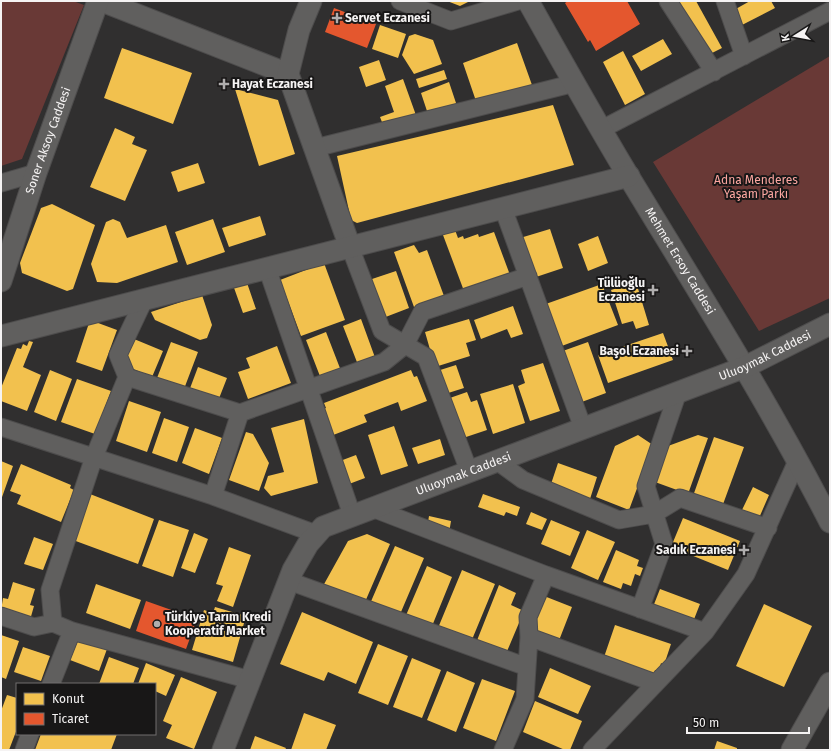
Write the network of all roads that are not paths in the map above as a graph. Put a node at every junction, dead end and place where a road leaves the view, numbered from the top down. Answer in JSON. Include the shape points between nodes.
{"nodes":[{"id":1,"x":98,"y":1,"type":"edge"},
{"id":2,"x":102,"y":1,"type":"edge"},
{"id":3,"x":311,"y":1,"type":"edge"},
{"id":4,"x":400,"y":1,"type":"edge"},
{"id":5,"x":518,"y":1,"type":"edge"},
{"id":6,"x":528,"y":1,"type":"edge"},
{"id":7,"x":668,"y":1,"type":"edge"},
{"id":8,"x":725,"y":1,"type":"edge"},
{"id":9,"x":830,"y":11,"type":"edge"},
{"id":10,"x":744,"y":56,"type":"junction"},
{"id":11,"x":714,"y":72,"type":"junction"},
{"id":12,"x":288,"y":74,"type":"junction"},
{"id":13,"x":575,"y":83,"type":"junction"},
{"id":14,"x":602,"y":130,"type":"junction"},
{"id":15,"x":315,"y":148,"type":"junction"},
{"id":16,"x":36,"y":173,"type":"junction"},
{"id":17,"x":629,"y":176,"type":"junction"},
{"id":18,"x":1,"y":184,"type":"edge"},
{"id":19,"x":503,"y":208,"type":"junction"},
{"id":20,"x":350,"y":247,"type":"junction"},
{"id":21,"x":267,"y":268,"type":"junction"},
{"id":22,"x":528,"y":276,"type":"junction"},
{"id":23,"x":1,"y":281,"type":"edge"},
{"id":24,"x":144,"y":300,"type":"junction"},
{"id":25,"x":830,"y":324,"type":"edge"},
{"id":26,"x":1,"y":336,"type":"edge"},
{"id":27,"x":405,"y":345,"type":"junction"},
{"id":28,"x":745,"y":367,"type":"junction"},
{"id":29,"x":127,"y":377,"type":"junction"},
{"id":30,"x":309,"y":389,"type":"junction"},
{"id":31,"x":678,"y":392,"type":"junction"},
{"id":32,"x":240,"y":413,"type":"junction"},
{"id":33,"x":1,"y":427,"type":"edge"},
{"id":34,"x":583,"y":428,"type":"junction"},
{"id":35,"x":94,"y":457,"type":"junction"},
{"id":36,"x":798,"y":458,"type":"junction"},
{"id":37,"x":497,"y":461,"type":"junction"},
{"id":38,"x":469,"y":471,"type":"junction"},
{"id":39,"x":213,"y":496,"type":"junction"},
{"id":40,"x":372,"y":508,"type":"junction"},
{"id":41,"x":654,"y":514,"type":"junction"},
{"id":42,"x":352,"y":515,"type":"junction"},
{"id":43,"x":830,"y":522,"type":"edge"},
{"id":44,"x":768,"y":528,"type":"junction"},
{"id":45,"x":316,"y":534,"type":"junction"},
{"id":46,"x":546,"y":575,"type":"junction"},
{"id":47,"x":289,"y":581,"type":"junction"},
{"id":48,"x":640,"y":609,"type":"junction"},
{"id":49,"x":1,"y":616,"type":"edge"},
{"id":50,"x":53,"y":622,"type":"junction"},
{"id":51,"x":72,"y":630,"type":"junction"},
{"id":52,"x":706,"y":632,"type":"junction"},
{"id":53,"x":529,"y":637,"type":"junction"},
{"id":54,"x":527,"y":666,"type":"junction"},
{"id":55,"x":250,"y":680,"type":"junction"},
{"id":56,"x":50,"y":683,"type":"edge"},
{"id":57,"x":656,"y":683,"type":"junction"},
{"id":58,"x":830,"y":683,"type":"edge"},
{"id":59,"x":30,"y":735,"type":"edge"},
{"id":60,"x":24,"y":750,"type":"edge"},
{"id":61,"x":224,"y":750,"type":"edge"},
{"id":62,"x":503,"y":750,"type":"edge"},
{"id":63,"x":592,"y":750,"type":"edge"},
{"id":64,"x":792,"y":750,"type":"edge"}],
"edges":[{"from":1,"to":16,"type":"street","name":"Soner Aksoy Caddesi"},
{"from":2,"to":12,"type":"street"},
{"from":3,"to":12,"type":"street","via":[[299,30]]},
{"from":4,"to":5,"type":"street","via":[[451,21]]},
{"from":6,"to":13,"type":"street","name":"Mehmet Ersoy Caddesi"},
{"from":7,"to":11,"type":"street"},
{"from":8,"to":10,"type":"street"},
{"from":9,"to":10,"type":"street"},
{"from":10,"to":11,"type":"street"},
{"from":11,"to":14,"type":"street"},
{"from":12,"to":15,"type":"street"},
{"from":13,"to":14,"type":"street","name":"Mehmet Ersoy Caddesi"},
{"from":13,"to":15,"type":"street"},
{"from":14,"to":17,"type":"street","name":"Mehmet Ersoy Caddesi"},
{"from":15,"to":20,"type":"street"},
{"from":16,"to":18,"type":"street"},
{"from":16,"to":23,"type":"street","name":"Soner Aksoy Caddesi"},
{"from":17,"to":19,"type":"street"},
{"from":17,"to":28,"type":"street","name":"Mehmet Ersoy Caddesi"},
{"from":19,"to":20,"type":"street"},
{"from":19,"to":22,"type":"street"},
{"from":20,"to":21,"type":"street"},
{"from":20,"to":27,"type":"street","via":[[382,331]]},
{"from":21,"to":24,"type":"street"},
{"from":21,"to":30,"type":"street"},
{"from":22,"to":27,"type":"street","via":[[422,312]]},
{"from":22,"to":34,"type":"street"},
{"from":24,"to":26,"type":"street"},
{"from":24,"to":29,"type":"street","via":[[118,355]]},
{"from":25,"to":28,"type":"street","name":"Uluoymak Caddesi"},
{"from":27,"to":30,"type":"street","via":[[384,362]]},
{"from":27,"to":38,"type":"street","via":[[426,357]]},
{"from":28,"to":31,"type":"street","name":"Uluoymak Caddesi"},
{"from":28,"to":36,"type":"street","name":"Mehmet Ersoy Caddesi"},
{"from":29,"to":32,"type":"street"},
{"from":29,"to":35,"type":"street"},
{"from":30,"to":32,"type":"street"},
{"from":30,"to":42,"type":"street"},
{"from":31,"to":34,"type":"street","name":"Uluoymak Caddesi"},
{"from":31,"to":41,"type":"street","via":[[646,486]]},
{"from":32,"to":39,"type":"street"},
{"from":33,"to":35,"type":"street"},
{"from":34,"to":37,"type":"street","name":"Uluoymak Caddesi"},
{"from":35,"to":39,"type":"street"},
{"from":35,"to":50,"type":"street","via":[[50,590]]},
{"from":36,"to":43,"type":"street","name":"Mehmet Ersoy Caddesi"},
{"from":36,"to":44,"type":"street"},
{"from":37,"to":38,"type":"street","name":"Uluoymak Caddesi"},
{"from":37,"to":41,"type":"street","via":[[523,480],[619,520]]},
{"from":38,"to":40,"type":"street","name":"Uluoymak Caddesi"},
{"from":39,"to":45,"type":"street"},
{"from":40,"to":42,"type":"street","name":"Uluoymak Caddesi"},
{"from":40,"to":46,"type":"street"},
{"from":41,"to":44,"type":"street","via":[[680,498]]},
{"from":41,"to":48,"type":"street","via":[[664,544]]},
{"from":42,"to":45,"type":"street","name":"Uluoymak Caddesi","via":[[331,523]]},
{"from":44,"to":52,"type":"street","via":[[746,574]]},
{"from":45,"to":47,"type":"street","name":"Uluoymak Caddesi","via":[[299,557]]},
{"from":46,"to":48,"type":"street"},
{"from":46,"to":53,"type":"street","via":[[528,617]]},
{"from":47,"to":54,"type":"street"},
{"from":47,"to":55,"type":"street","name":"Uluoymak Caddesi"},
{"from":48,"to":52,"type":"street"},
{"from":49,"to":50,"type":"street","via":[[34,627]]},
{"from":50,"to":51,"type":"street"},
{"from":51,"to":55,"type":"street"},
{"from":51,"to":56,"type":"street"},
{"from":52,"to":57,"type":"street"},
{"from":53,"to":54,"type":"street"},
{"from":53,"to":57,"type":"street"},
{"from":54,"to":62,"type":"street","via":[[525,699]]},
{"from":55,"to":61,"type":"street","name":"Uluoymak Caddesi"},
{"from":57,"to":63,"type":"street"},
{"from":58,"to":64,"type":"street"},
{"from":59,"to":60,"type":"street"}]}
